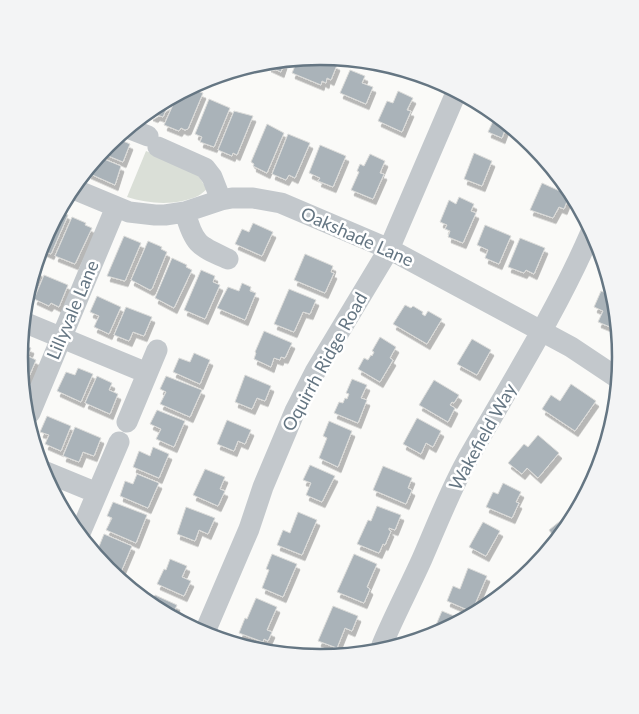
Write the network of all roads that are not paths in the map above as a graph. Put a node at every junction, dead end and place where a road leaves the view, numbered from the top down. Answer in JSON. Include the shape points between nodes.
{"nodes":[{"id":1,"x":454,"y":98,"type":"edge"},
{"id":2,"x":145,"y":137,"type":"edge"},
{"id":3,"x":79,"y":191,"type":"edge"},
{"id":4,"x":220,"y":200,"type":"junction"},
{"id":5,"x":116,"y":207,"type":"junction"},
{"id":6,"x":185,"y":212,"type":"junction"},
{"id":7,"x":587,"y":240,"type":"edge"},
{"id":8,"x":390,"y":249,"type":"junction"},
{"id":9,"x":228,"y":259,"type":"dead end"},
{"id":10,"x":29,"y":324,"type":"edge"},
{"id":11,"x":542,"y":331,"type":"junction"},
{"id":12,"x":61,"y":338,"type":"junction"},
{"id":13,"x":157,"y":350,"type":"dead end"},
{"id":14,"x":147,"y":373,"type":"junction"},
{"id":15,"x":611,"y":374,"type":"edge"},
{"id":16,"x":32,"y":408,"type":"edge"},
{"id":17,"x":127,"y":422,"type":"dead end"},
{"id":18,"x":118,"y":442,"type":"dead end"},
{"id":19,"x":53,"y":475,"type":"edge"},
{"id":20,"x":97,"y":493,"type":"junction"},
{"id":21,"x":82,"y":527,"type":"edge"},
{"id":22,"x":207,"y":627,"type":"edge"},
{"id":23,"x":384,"y":641,"type":"edge"}],
"edges":[{"from":1,"to":8,"type":"street","name":"Oquirrh Ridge Road"},
{"from":2,"to":4,"type":"street","via":[[205,168],[212,177]]},
{"from":3,"to":5,"type":"street","name":"Oakshade Lane"},
{"from":4,"to":6,"type":"street","name":"Oakshade Lane"},
{"from":4,"to":8,"type":"street","name":"Oakshade Lane","via":[[243,197],[272,201]]},
{"from":5,"to":6,"type":"street","name":"Oakshade Lane","via":[[142,214]]},
{"from":5,"to":12,"type":"street","name":"Lillyvale Lane"},
{"from":6,"to":9,"type":"street","via":[[196,242]]},
{"from":7,"to":11,"type":"street","name":"Wakefield Way"},
{"from":8,"to":11,"type":"street","name":"Oakshade Lane"},
{"from":8,"to":22,"type":"street","name":"Oquirrh Ridge Road","via":[[295,411]]},
{"from":10,"to":12,"type":"street"},
{"from":11,"to":15,"type":"street","name":"Oakshade Lane"},
{"from":11,"to":23,"type":"street","name":"Wakefield Way","via":[[451,492]]},
{"from":12,"to":14,"type":"street"},
{"from":12,"to":16,"type":"street","name":"Lillyvale Lane"},
{"from":13,"to":14,"type":"street"},
{"from":14,"to":17,"type":"street"},
{"from":18,"to":20,"type":"street"},
{"from":19,"to":20,"type":"street"},
{"from":20,"to":21,"type":"street"}]}
